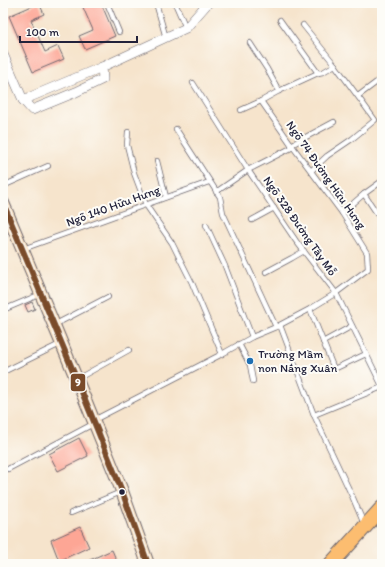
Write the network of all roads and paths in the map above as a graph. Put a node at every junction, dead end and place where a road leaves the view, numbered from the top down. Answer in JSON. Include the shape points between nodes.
{"nodes":[{"id":1,"x":107,"y":3,"type":"edge"},
{"id":2,"x":139,"y":3,"type":"edge"},
{"id":3,"x":143,"y":3,"type":"edge"},
{"id":4,"x":156,"y":3,"type":"edge"},
{"id":5,"x":175,"y":3,"type":"edge"},
{"id":6,"x":208,"y":3,"type":"edge"},
{"id":7,"x":280,"y":20,"type":"dead end"},
{"id":8,"x":303,"y":25,"type":"dead end"},
{"id":9,"x":186,"y":28,"type":"junction"},
{"id":10,"x":119,"y":32,"type":"dead end"},
{"id":11,"x":166,"y":38,"type":"junction"},
{"id":12,"x":250,"y":43,"type":"dead end"},
{"id":13,"x":3,"y":54,"type":"edge"},
{"id":14,"x":335,"y":65,"type":"junction"},
{"id":15,"x":102,"y":67,"type":"junction"},
{"id":16,"x":318,"y":73,"type":"junction"},
{"id":17,"x":71,"y":80,"type":"junction"},
{"id":18,"x":382,"y":81,"type":"edge"},
{"id":19,"x":193,"y":82,"type":"dead end"},
{"id":20,"x":280,"y":91,"type":"junction"},
{"id":21,"x":76,"y":92,"type":"junction"},
{"id":22,"x":358,"y":96,"type":"junction"},
{"id":23,"x":23,"y":100,"type":"junction"},
{"id":24,"x":261,"y":101,"type":"junction"},
{"id":25,"x":241,"y":110,"type":"dead end"},
{"id":26,"x":334,"y":122,"type":"dead end"},
{"id":27,"x":176,"y":129,"type":"dead end"},
{"id":28,"x":128,"y":132,"type":"dead end"},
{"id":29,"x":292,"y":146,"type":"junction"},
{"id":30,"x":157,"y":161,"type":"dead end"},
{"id":31,"x":48,"y":166,"type":"dead end"},
{"id":32,"x":248,"y":170,"type":"junction"},
{"id":33,"x":311,"y":170,"type":"junction"},
{"id":34,"x":382,"y":181,"type":"edge"},
{"id":35,"x":209,"y":182,"type":"junction"},
{"id":36,"x":3,"y":186,"type":"edge"},
{"id":37,"x":216,"y":192,"type":"junction"},
{"id":38,"x":364,"y":194,"type":"junction"},
{"id":39,"x":166,"y":197,"type":"junction"},
{"id":40,"x":4,"y":205,"type":"edge"},
{"id":41,"x":146,"y":205,"type":"junction"},
{"id":42,"x":274,"y":208,"type":"junction"},
{"id":43,"x":342,"y":213,"type":"junction"},
{"id":44,"x":252,"y":220,"type":"dead end"},
{"id":45,"x":382,"y":221,"type":"edge"},
{"id":46,"x":206,"y":225,"type":"dead end"},
{"id":47,"x":22,"y":249,"type":"junction"},
{"id":48,"x":304,"y":251,"type":"junction"},
{"id":49,"x":266,"y":272,"type":"dead end"},
{"id":50,"x":336,"y":293,"type":"junction"},
{"id":51,"x":41,"y":294,"type":"junction"},
{"id":52,"x":108,"y":297,"type":"dead end"},
{"id":53,"x":310,"y":309,"type":"junction"},
{"id":54,"x":3,"y":310,"type":"edge"},
{"id":55,"x":54,"y":325,"type":"junction"},
{"id":56,"x":278,"y":326,"type":"junction"},
{"id":57,"x":352,"y":326,"type":"junction"},
{"id":58,"x":252,"y":337,"type":"junction"},
{"id":59,"x":323,"y":342,"type":"junction"},
{"id":60,"x":62,"y":343,"type":"junction"},
{"id":61,"x":239,"y":344,"type":"junction"},
{"id":62,"x":129,"y":350,"type":"dead end"},
{"id":63,"x":222,"y":354,"type":"junction"},
{"id":64,"x":366,"y":354,"type":"junction"},
{"id":65,"x":3,"y":372,"type":"edge"},
{"id":66,"x":76,"y":378,"type":"junction"},
{"id":67,"x":253,"y":381,"type":"dead end"},
{"id":68,"x":382,"y":386,"type":"edge"},
{"id":69,"x":314,"y":415,"type":"junction"},
{"id":70,"x":94,"y":422,"type":"junction"},
{"id":71,"x":8,"y":469,"type":"dead end"},
{"id":72,"x":122,"y":491,"type":"junction"},
{"id":73,"x":382,"y":508,"type":"edge"},
{"id":74,"x":71,"y":513,"type":"dead end"},
{"id":75,"x":365,"y":527,"type":"junction"},
{"id":76,"x":148,"y":564,"type":"edge"},
{"id":77,"x":331,"y":564,"type":"edge"}],
"edges":[{"from":1,"to":10,"type":"lane"},
{"from":2,"to":3,"type":"lane"},
{"from":4,"to":11,"type":"lane"},
{"from":5,"to":9,"type":"lane"},
{"from":6,"to":9,"type":"street"},
{"from":7,"to":16,"type":"lane"},
{"from":8,"to":14,"type":"lane"},
{"from":9,"to":11,"type":"street"},
{"from":11,"to":15,"type":"street"},
{"from":12,"to":20,"type":"lane"},
{"from":13,"to":23,"type":"street"},
{"from":14,"to":16,"type":"lane"},
{"from":14,"to":22,"type":"lane"},
{"from":15,"to":17,"type":"street"},
{"from":15,"to":21,"type":"street","via":[[103,79]]},
{"from":16,"to":20,"type":"lane"},
{"from":17,"to":21,"type":"lane"},
{"from":17,"to":23,"type":"street"},
{"from":18,"to":22,"type":"lane","via":[[378,81]]},
{"from":19,"to":32,"type":"lane","name":"Ngõ 328 Đường Tây Mỗ"},
{"from":20,"to":24,"type":"lane"},
{"from":21,"to":23,"type":"street","via":[[32,110]]},
{"from":22,"to":33,"type":"lane","via":[[375,120]]},
{"from":24,"to":25,"type":"lane"},
{"from":24,"to":29,"type":"lane","name":"Ngõ 74 Đường Hữu Hưng"},
{"from":26,"to":29,"type":"lane"},
{"from":27,"to":35,"type":"lane"},
{"from":28,"to":41,"type":"lane","via":[[127,145]]},
{"from":29,"to":32,"type":"lane"},
{"from":29,"to":33,"type":"lane","name":"Ngõ 74 Đường Hữu Hưng"},
{"from":30,"to":39,"type":"lane"},
{"from":31,"to":36,"type":"lane"},
{"from":32,"to":37,"type":"lane"},
{"from":32,"to":42,"type":"lane","name":"Ngõ 328 Đường Tây Mỗ"},
{"from":33,"to":43,"type":"lane","name":"Ngõ 74 Đường Hữu Hưng"},
{"from":34,"to":38,"type":"lane"},
{"from":35,"to":37,"type":"lane"},
{"from":35,"to":39,"type":"lane","name":"Ngõ 140 Hữu Hưng"},
{"from":37,"to":56,"type":"lane","via":[[220,197],[223,213]]},
{"from":38,"to":43,"type":"lane"},
{"from":38,"to":45,"type":"lane"},
{"from":39,"to":41,"type":"lane","name":"Ngõ 140 Hữu Hưng"},
{"from":40,"to":47,"type":"main road"},
{"from":41,"to":47,"type":"lane","name":"Ngõ 140 Hữu Hưng"},
{"from":41,"to":63,"type":"lane","via":[[172,243]]},
{"from":42,"to":44,"type":"lane"},
{"from":42,"to":48,"type":"lane","name":"Ngõ 328 Đường Tây Mỗ"},
{"from":43,"to":50,"type":"lane","name":"Ngõ 74 Đường Hữu Hưng","via":[[368,253],[368,269]]},
{"from":46,"to":58,"type":"lane"},
{"from":47,"to":51,"type":"main road"},
{"from":48,"to":49,"type":"lane"},
{"from":48,"to":50,"type":"lane","name":"Ngõ 328 Đường Tây Mỗ"},
{"from":50,"to":53,"type":"lane","name":"Ngõ 74 Đường Hữu Hưng"},
{"from":50,"to":57,"type":"lane","name":"Ngõ 328 Đường Tây Mỗ"},
{"from":51,"to":54,"type":"lane"},
{"from":51,"to":55,"type":"main road"},
{"from":52,"to":55,"type":"lane"},
{"from":53,"to":56,"type":"lane","name":"Ngõ 74 Đường Hữu Hưng"},
{"from":53,"to":59,"type":"lane"},
{"from":55,"to":60,"type":"main road"},
{"from":56,"to":58,"type":"lane","name":"Ngõ 74 Đường Hữu Hưng"},
{"from":56,"to":69,"type":"lane"},
{"from":57,"to":59,"type":"lane"},
{"from":57,"to":64,"type":"lane","name":"Ngõ 328 Đường Tây Mỗ"},
{"from":58,"to":61,"type":"lane","name":"Ngõ 74 Đường Hữu Hưng"},
{"from":59,"to":64,"type":"lane","via":[[334,369]]},
{"from":60,"to":65,"type":"lane"},
{"from":60,"to":66,"type":"main road"},
{"from":61,"to":63,"type":"lane","name":"Ngõ 74 Đường Hữu Hưng"},
{"from":61,"to":67,"type":"lane","via":[[250,365]]},
{"from":62,"to":66,"type":"lane"},
{"from":63,"to":70,"type":"lane","name":"Ngõ 74 Đường Hữu Hưng"},
{"from":64,"to":68,"type":"lane","name":"Ngõ 328 Đường Tây Mỗ"},
{"from":66,"to":70,"type":"main road"},
{"from":68,"to":69,"type":"lane"},
{"from":69,"to":75,"type":"lane"},
{"from":70,"to":71,"type":"lane","name":"Ngõ 74 Đường Hữu Hưng"},
{"from":70,"to":72,"type":"main road"},
{"from":72,"to":74,"type":"lane"},
{"from":72,"to":76,"type":"main road"},
{"from":73,"to":75,"type":"main road"},
{"from":75,"to":77,"type":"main road"}]}
